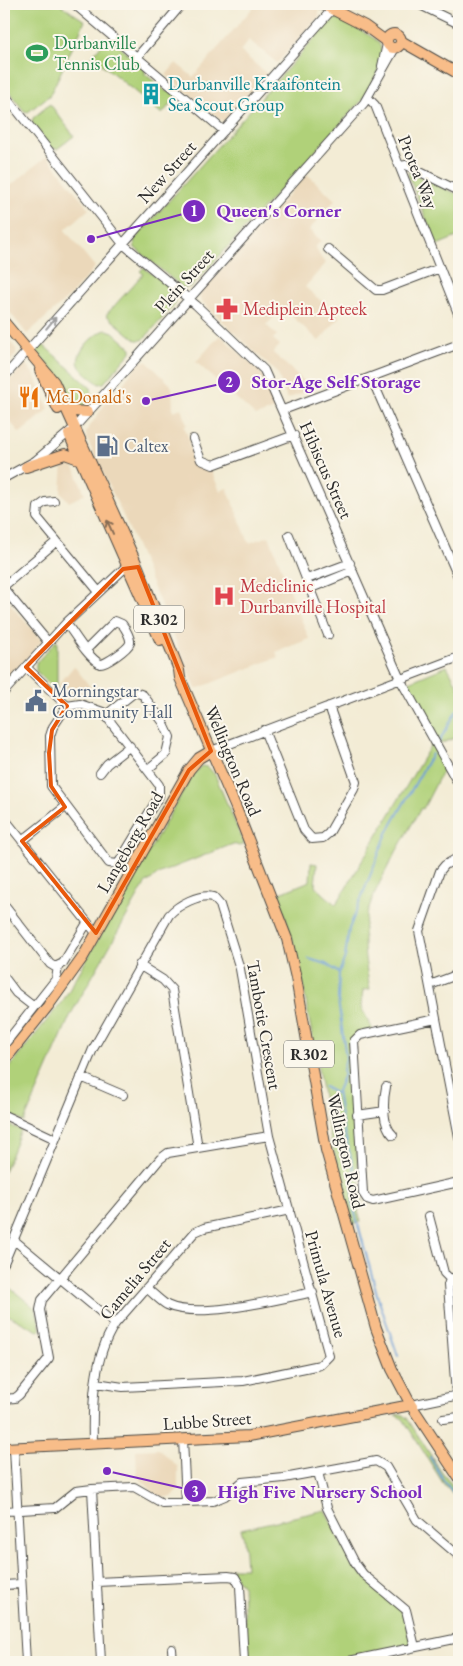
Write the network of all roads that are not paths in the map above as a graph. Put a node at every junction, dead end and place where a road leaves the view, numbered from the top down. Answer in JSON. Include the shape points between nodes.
{"nodes":[{"id":1,"x":74,"y":4,"type":"edge"},
{"id":2,"x":182,"y":4,"type":"edge"},
{"id":3,"x":322,"y":4,"type":"edge"},
{"id":4,"x":418,"y":4,"type":"edge"},
{"id":5,"x":335,"y":7,"type":"edge"},
{"id":6,"x":459,"y":24,"type":"edge"},
{"id":7,"x":393,"y":43,"type":"junction"},
{"id":8,"x":137,"y":57,"type":"junction"},
{"id":9,"x":459,"y":74,"type":"edge"},
{"id":10,"x":4,"y":94,"type":"edge"},
{"id":11,"x":368,"y":98,"type":"junction"},
{"id":12,"x":224,"y":131,"type":"junction"},
{"id":13,"x":400,"y":166,"type":"junction"},
{"id":14,"x":459,"y":191,"type":"edge"},
{"id":15,"x":123,"y":244,"type":"junction"},
{"id":16,"x":328,"y":249,"type":"dead end"},
{"id":17,"x":440,"y":268,"type":"junction"},
{"id":18,"x":189,"y":299,"type":"junction"},
{"id":19,"x":459,"y":316,"type":"edge"},
{"id":20,"x":4,"y":322,"type":"edge"},
{"id":21,"x":459,"y":344,"type":"edge"},
{"id":22,"x":28,"y":351,"type":"junction"},
{"id":23,"x":37,"y":362,"type":"junction"},
{"id":24,"x":4,"y":376,"type":"edge"},
{"id":25,"x":371,"y":377,"type":"junction"},
{"id":26,"x":64,"y":404,"type":"junction"},
{"id":27,"x":283,"y":410,"type":"junction"},
{"id":28,"x":88,"y":412,"type":"junction"},
{"id":29,"x":71,"y":431,"type":"junction"},
{"id":30,"x":294,"y":435,"type":"junction"},
{"id":31,"x":193,"y":439,"type":"dead end"},
{"id":32,"x":81,"y":460,"type":"junction"},
{"id":33,"x":26,"y":467,"type":"junction"},
{"id":34,"x":4,"y":478,"type":"edge"},
{"id":35,"x":54,"y":501,"type":"dead end"},
{"id":36,"x":289,"y":534,"type":"dead end"},
{"id":37,"x":57,"y":541,"type":"junction"},
{"id":38,"x":350,"y":563,"type":"junction"},
{"id":39,"x":130,"y":566,"type":"junction"},
{"id":40,"x":353,"y":571,"type":"junction"},
{"id":41,"x":307,"y":579,"type":"junction"},
{"id":42,"x":459,"y":580,"type":"edge"},
{"id":43,"x":4,"y":587,"type":"edge"},
{"id":44,"x":311,"y":588,"type":"junction"},
{"id":45,"x":99,"y":592,"type":"junction"},
{"id":46,"x":66,"y":623,"type":"junction"},
{"id":47,"x":328,"y":635,"type":"dead end"},
{"id":48,"x":48,"y":642,"type":"junction"},
{"id":49,"x":86,"y":650,"type":"junction"},
{"id":50,"x":459,"y":657,"type":"edge"},
{"id":51,"x":26,"y":667,"type":"junction"},
{"id":52,"x":400,"y":679,"type":"junction"},
{"id":53,"x":5,"y":686,"type":"edge"},
{"id":54,"x":67,"y":706,"type":"junction"},
{"id":55,"x":329,"y":706,"type":"junction"},
{"id":56,"x":106,"y":715,"type":"junction"},
{"id":57,"x":264,"y":730,"type":"junction"},
{"id":58,"x":130,"y":746,"type":"junction"},
{"id":59,"x":212,"y":751,"type":"junction"},
{"id":60,"x":148,"y":769,"type":"junction"},
{"id":61,"x":100,"y":773,"type":"dead end"},
{"id":62,"x":459,"y":785,"type":"edge"},
{"id":63,"x":65,"y":807,"type":"junction"},
{"id":64,"x":4,"y":818,"type":"edge"},
{"id":65,"x":22,"y":841,"type":"junction"},
{"id":66,"x":459,"y":857,"type":"edge"},
{"id":67,"x":4,"y":905,"type":"edge"},
{"id":68,"x":87,"y":923,"type":"junction"},
{"id":69,"x":96,"y":933,"type":"junction"},
{"id":70,"x":83,"y":957,"type":"junction"},
{"id":71,"x":139,"y":965,"type":"junction"},
{"id":72,"x":58,"y":967,"type":"junction"},
{"id":73,"x":459,"y":974,"type":"edge"},
{"id":74,"x":4,"y":977,"type":"edge"},
{"id":75,"x":430,"y":985,"type":"junction"},
{"id":76,"x":34,"y":1007,"type":"junction"},
{"id":77,"x":436,"y":1019,"type":"junction"},
{"id":78,"x":5,"y":1039,"type":"edge"},
{"id":79,"x":4,"y":1061,"type":"edge"},
{"id":80,"x":4,"y":1069,"type":"edge"},
{"id":81,"x":81,"y":1076,"type":"junction"},
{"id":82,"x":386,"y":1087,"type":"dead end"},
{"id":83,"x":123,"y":1095,"type":"dead end"},
{"id":84,"x":385,"y":1111,"type":"junction"},
{"id":85,"x":356,"y":1115,"type":"junction"},
{"id":86,"x":4,"y":1117,"type":"edge"},
{"id":87,"x":393,"y":1135,"type":"dead end"},
{"id":88,"x":269,"y":1136,"type":"junction"},
{"id":89,"x":459,"y":1137,"type":"edge"},
{"id":90,"x":55,"y":1139,"type":"junction"},
{"id":91,"x":198,"y":1148,"type":"junction"},
{"id":92,"x":459,"y":1182,"type":"edge"},
{"id":93,"x":290,"y":1210,"type":"junction"},
{"id":94,"x":429,"y":1216,"type":"dead end"},
{"id":95,"x":14,"y":1240,"type":"junction"},
{"id":96,"x":4,"y":1263,"type":"edge"},
{"id":97,"x":453,"y":1277,"type":"edge"},
{"id":98,"x":60,"y":1278,"type":"junction"},
{"id":99,"x":146,"y":1288,"type":"junction"},
{"id":100,"x":313,"y":1292,"type":"junction"},
{"id":101,"x":115,"y":1324,"type":"junction"},
{"id":102,"x":96,"y":1383,"type":"junction"},
{"id":103,"x":458,"y":1395,"type":"edge"},
{"id":104,"x":4,"y":1399,"type":"edge"},
{"id":105,"x":411,"y":1404,"type":"junction"},
{"id":106,"x":459,"y":1417,"type":"edge"},
{"id":107,"x":443,"y":1420,"type":"dead end"},
{"id":108,"x":183,"y":1440,"type":"junction"},
{"id":109,"x":93,"y":1444,"type":"junction"},
{"id":110,"x":9,"y":1448,"type":"edge"},
{"id":111,"x":318,"y":1472,"type":"junction"},
{"id":112,"x":459,"y":1478,"type":"edge"},
{"id":113,"x":92,"y":1489,"type":"junction"},
{"id":114,"x":186,"y":1502,"type":"junction"},
{"id":115,"x":4,"y":1510,"type":"edge"},
{"id":116,"x":17,"y":1510,"type":"junction"},
{"id":117,"x":459,"y":1556,"type":"edge"},
{"id":118,"x":97,"y":1582,"type":"junction"},
{"id":119,"x":21,"y":1584,"type":"junction"},
{"id":120,"x":4,"y":1585,"type":"edge"},
{"id":121,"x":459,"y":1638,"type":"edge"},
{"id":122,"x":415,"y":1647,"type":"junction"},
{"id":123,"x":172,"y":1649,"type":"dead end"},
{"id":124,"x":26,"y":1662,"type":"edge"},
{"id":125,"x":101,"y":1662,"type":"edge"},
{"id":126,"x":173,"y":1662,"type":"edge"},
{"id":127,"x":244,"y":1662,"type":"edge"},
{"id":128,"x":344,"y":1662,"type":"edge"}],
"edges":[{"from":1,"to":8,"type":"street"},
{"from":2,"to":8,"type":"street"},
{"from":3,"to":5,"type":"main road"},
{"from":4,"to":6,"type":"street"},
{"from":5,"to":7,"type":"main road"},
{"from":5,"to":12,"type":"street","name":"New Street"},
{"from":7,"to":9,"type":"main road"},
{"from":7,"to":11,"type":"street","name":"Plein Street"},
{"from":8,"to":12,"type":"street"},
{"from":10,"to":15,"type":"street","name":"Hibiscus Street"},
{"from":11,"to":13,"type":"street","name":"Protea Way","via":[[375,105]]},
{"from":11,"to":18,"type":"street","name":"Plein Street"},
{"from":12,"to":15,"type":"street","name":"New Street"},
{"from":13,"to":14,"type":"street","via":[[406,165]]},
{"from":13,"to":17,"type":"street","name":"Protea Way"},
{"from":15,"to":18,"type":"street","name":"Hibiscus Street"},
{"from":22,"to":15,"type":"street","name":"New Street","one_way":true},
{"from":16,"to":17,"type":"street","via":[[376,290]]},
{"from":17,"to":19,"type":"street","name":"Protea Way"},
{"from":18,"to":27,"type":"street","name":"Hibiscus Street","via":[[260,365]]},
{"from":18,"to":28,"type":"street","name":"Plein Street"},
{"from":20,"to":22,"type":"main road","name":"Wellington Road","number":"R302"},
{"from":21,"to":25,"type":"street"},
{"from":22,"to":23,"type":"main road","name":"Wellington Road","number":"R302"},
{"from":22,"to":24,"type":"street","name":"New Street"},
{"from":23,"to":26,"type":"main road","name":"Wellington Road","number":"R302","via":[[51,376]]},
{"from":23,"to":29,"type":"main road","name":"Wellington Road","number":"R302"},
{"from":25,"to":27,"type":"street"},
{"from":25,"to":42,"type":"street"},
{"from":26,"to":28,"type":"main road","via":[[73,411]]},
{"from":26,"to":29,"type":"main road","name":"Wellington Road","number":"R302"},
{"from":27,"to":30,"type":"street","name":"Hibiscus Street"},
{"from":28,"to":29,"type":"street","name":"Plein Street"},
{"from":29,"to":32,"type":"main road","name":"Wellington Road","number":"R302"},
{"from":29,"to":33,"type":"street","name":"Plein Street"},
{"from":29,"to":39,"type":"main road","name":"Wellington Road","number":"R302"},
{"from":30,"to":31,"type":"street","via":[[214,465],[201,460]]},
{"from":30,"to":38,"type":"street","name":"Hibiscus Street"},
{"from":32,"to":33,"type":"main road","via":[[65,454]]},
{"from":39,"to":32,"type":"main road","name":"Wellington Road","number":"R302","one_way":true},
{"from":33,"to":34,"type":"street","name":"Plein Street"},
{"from":35,"to":37,"type":"street","via":[[42,504],[36,513]]},
{"from":36,"to":41,"type":"street"},
{"from":37,"to":43,"type":"street"},
{"from":37,"to":45,"type":"street"},
{"from":38,"to":40,"type":"street","name":"Hibiscus Street"},
{"from":38,"to":41,"type":"street"},
{"from":39,"to":45,"type":"street"},
{"from":39,"to":59,"type":"main road","name":"Wellington Road","number":"R302","via":[[179,670]]},
{"from":40,"to":44,"type":"street"},
{"from":40,"to":52,"type":"street","name":"Hibiscus Street"},
{"from":41,"to":44,"type":"street"},
{"from":43,"to":48,"type":"street"},
{"from":44,"to":47,"type":"street"},
{"from":45,"to":46,"type":"street"},
{"from":46,"to":48,"type":"street"},
{"from":46,"to":49,"type":"street"},
{"from":48,"to":51,"type":"street"},
{"from":49,"to":49,"type":"street","via":[[104,665],[129,646],[130,640],[122,624],[115,621]]},
{"from":50,"to":52,"type":"street"},
{"from":51,"to":53,"type":"street"},
{"from":51,"to":54,"type":"street"},
{"from":52,"to":55,"type":"street"},
{"from":52,"to":62,"type":"street","name":"Hibiscus Street"},
{"from":54,"to":56,"type":"street","via":[[88,706]]},
{"from":54,"to":63,"type":"street","via":[[52,730],[49,753],[51,786]]},
{"from":55,"to":57,"type":"street"},
{"from":55,"to":57,"type":"street","via":[[356,782],[329,833],[323,838],[312,839],[304,830]]},
{"from":56,"to":58,"type":"street"},
{"from":56,"to":60,"type":"street","via":[[135,692],[143,695],[170,737],[166,754]]},
{"from":57,"to":59,"type":"street"},
{"from":58,"to":60,"type":"street"},
{"from":58,"to":61,"type":"street"},
{"from":59,"to":69,"type":"main road","name":"Langeberg Road","via":[[199,758],[189,770]]},
{"from":59,"to":105,"type":"main road","name":"Wellington Road","number":"R302","via":[[286,938],[335,1185],[376,1328],[392,1369]]},
{"from":60,"to":63,"type":"street","via":[[159,785],[159,796],[122,861],[113,865],[108,861]]},
{"from":63,"to":65,"type":"street"},
{"from":64,"to":65,"type":"street"},
{"from":65,"to":68,"type":"street"},
{"from":66,"to":75,"type":"street","via":[[440,871],[420,924]]},
{"from":67,"to":72,"type":"street","via":[[50,964]]},
{"from":68,"to":69,"type":"street"},
{"from":68,"to":72,"type":"street","via":[[64,963]]},
{"from":69,"to":70,"type":"main road","name":"Langeberg Road"},
{"from":70,"to":79,"type":"main road","name":"Langeberg Road"},
{"from":70,"to":80,"type":"main road","name":"Langeberg Road","via":[[54,1008]]},
{"from":71,"to":81,"type":"street","name":"Tambotie Crescent","via":[[105,1024]]},
{"from":71,"to":88,"type":"street","name":"Tambotie Crescent","via":[[172,911],[203,896],[217,900],[232,936],[240,969]]},
{"from":71,"to":91,"type":"street","via":[[167,983],[172,990]]},
{"from":72,"to":76,"type":"street","via":[[56,979]]},
{"from":73,"to":75,"type":"street"},
{"from":74,"to":76,"type":"street"},
{"from":75,"to":77,"type":"street"},
{"from":76,"to":78,"type":"street"},
{"from":77,"to":85,"type":"street","via":[[360,1035],[355,1039]]},
{"from":77,"to":89,"type":"street"},
{"from":81,"to":83,"type":"street"},
{"from":81,"to":90,"type":"street","name":"Tambotie Crescent"},
{"from":82,"to":84,"type":"street"},
{"from":84,"to":85,"type":"street"},
{"from":84,"to":87,"type":"street","via":[[388,1130]]},
{"from":85,"to":92,"type":"street","via":[[363,1193],[368,1200]]},
{"from":86,"to":90,"type":"street"},
{"from":88,"to":91,"type":"street"},
{"from":88,"to":93,"type":"street","name":"Primula Avenue"},
{"from":90,"to":95,"type":"street","name":"Tambotie Crescent"},
{"from":91,"to":98,"type":"street","via":[[168,1153],[160,1158]]},
{"from":93,"to":99,"type":"street","name":"Camelia Street","via":[[195,1232]]},
{"from":93,"to":100,"type":"street","name":"Primula Avenue"},
{"from":94,"to":97,"type":"street","via":[[444,1273]]},
{"from":95,"to":96,"type":"street","name":"Tambotie Crescent"},
{"from":95,"to":98,"type":"street"},
{"from":97,"to":103,"type":"street","via":[[448,1284]]},
{"from":98,"to":101,"type":"street"},
{"from":98,"to":104,"type":"street","via":[[40,1307],[48,1360],[19,1395]]},
{"from":99,"to":100,"type":"street","via":[[168,1305],[206,1309],[243,1307]]},
{"from":99,"to":101,"type":"street","name":"Camelia Street"},
{"from":100,"to":102,"type":"street","name":"Primula Avenue","via":[[329,1351],[322,1364],[243,1381],[132,1387]]},
{"from":101,"to":102,"type":"street","name":"Camelia Street","via":[[107,1339]]},
{"from":102,"to":109,"type":"street","name":"Camelia Street","via":[[92,1409]]},
{"from":103,"to":105,"type":"street"},
{"from":105,"to":108,"type":"main road","name":"Lubbe Street","via":[[258,1434]]},
{"from":105,"to":112,"type":"main road","name":"Wellington Road","number":"R302"},
{"from":106,"to":107,"type":"street"},
{"from":108,"to":109,"type":"main road","name":"Lubbe Street"},
{"from":108,"to":114,"type":"street"},
{"from":109,"to":110,"type":"main road","name":"Lubbe Street"},
{"from":110,"to":116,"type":"street"},
{"from":111,"to":114,"type":"street","via":[[242,1482],[221,1499]]},
{"from":111,"to":117,"type":"street","via":[[372,1460],[380,1462],[416,1520]]},
{"from":111,"to":122,"type":"street","via":[[327,1508],[355,1563],[363,1574],[406,1610]]},
{"from":113,"to":114,"type":"street","via":[[134,1487],[159,1503]]},
{"from":113,"to":116,"type":"street","via":[[76,1491],[55,1508]]},
{"from":113,"to":118,"type":"street"},
{"from":115,"to":116,"type":"street"},
{"from":116,"to":119,"type":"street"},
{"from":118,"to":125,"type":"street"},
{"from":118,"to":127,"type":"street","via":[[235,1577],[240,1586]]},
{"from":119,"to":120,"type":"street"},
{"from":119,"to":124,"type":"street"},
{"from":121,"to":122,"type":"street"},
{"from":122,"to":128,"type":"street"},
{"from":123,"to":126,"type":"street"}]}
